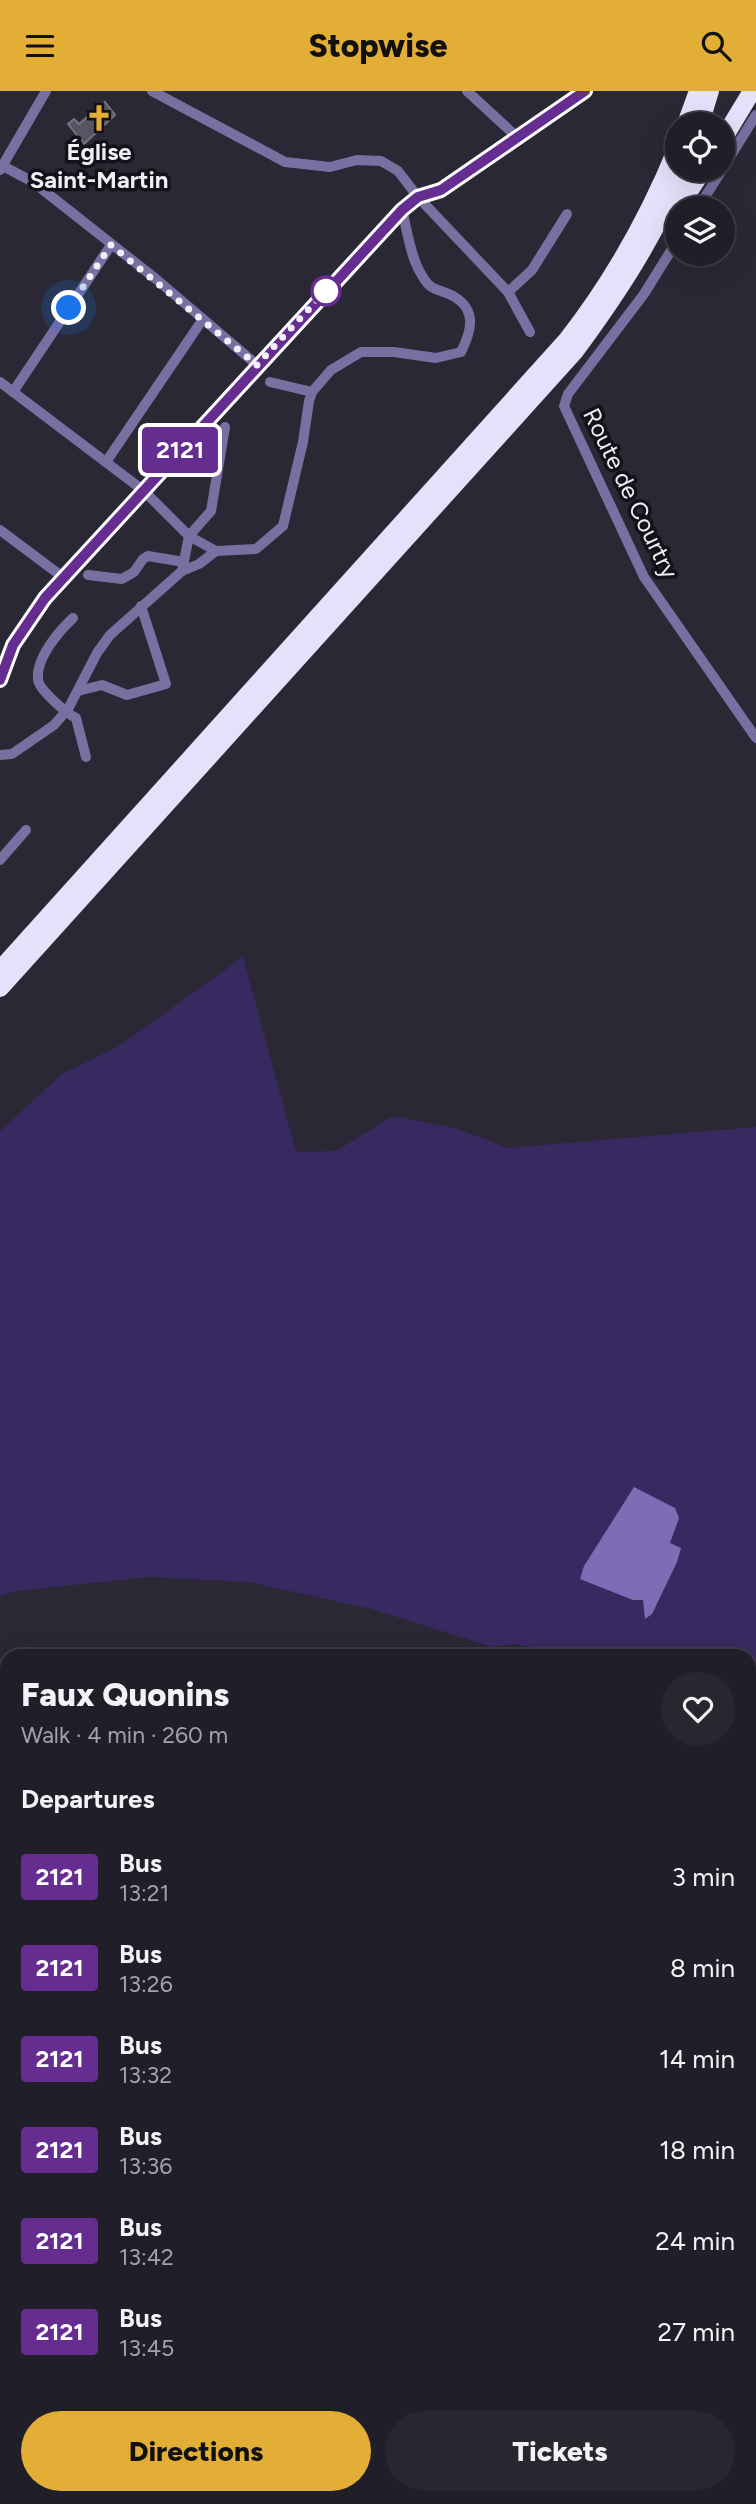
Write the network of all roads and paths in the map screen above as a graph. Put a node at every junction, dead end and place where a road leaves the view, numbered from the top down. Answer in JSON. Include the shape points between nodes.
{"nodes":[{"id":1,"x":46,"y":91,"type":"edge"},
{"id":2,"x":152,"y":91,"type":"edge"},
{"id":3,"x":467,"y":91,"type":"edge"},
{"id":4,"x":562,"y":91,"type":"edge"},
{"id":5,"x":585,"y":91,"type":"edge"},
{"id":6,"x":698,"y":91,"type":"edge"},
{"id":7,"x":710,"y":91,"type":"edge"},
{"id":8,"x":752,"y":91,"type":"edge"},
{"id":9,"x":572,"y":101,"type":"junction"},
{"id":10,"x":216,"y":110,"type":"dead end"},
{"id":11,"x":691,"y":112,"type":"edge"},
{"id":12,"x":704,"y":112,"type":"edge"},
{"id":13,"x":756,"y":115,"type":"edge"},
{"id":14,"x":735,"y":119,"type":"edge"},
{"id":15,"x":208,"y":120,"type":"junction"},
{"id":16,"x":518,"y":138,"type":"junction"},
{"id":17,"x":735,"y":148,"type":"edge"},
{"id":18,"x":2,"y":168,"type":"edge"},
{"id":19,"x":665,"y":174,"type":"edge"},
{"id":20,"x":676,"y":182,"type":"edge"},
{"id":21,"x":418,"y":197,"type":"junction"},
{"id":22,"x":402,"y":210,"type":"junction"},
{"id":23,"x":567,"y":213,"type":"dead end"},
{"id":24,"x":665,"y":229,"type":"edge"},
{"id":25,"x":111,"y":245,"type":"junction"},
{"id":26,"x":665,"y":260,"type":"edge"},
{"id":27,"x":508,"y":292,"type":"junction"},
{"id":28,"x":611,"y":300,"type":"junction"},
{"id":29,"x":203,"y":319,"type":"junction"},
{"id":30,"x":530,"y":332,"type":"dead end"},
{"id":31,"x":257,"y":365,"type":"junction"},
{"id":32,"x":0,"y":382,"type":"edge"},
{"id":33,"x":270,"y":382,"type":"dead end"},
{"id":34,"x":13,"y":392,"type":"junction"},
{"id":35,"x":312,"y":392,"type":"junction"},
{"id":36,"x":225,"y":427,"type":"dead end"},
{"id":37,"x":106,"y":463,"type":"junction"},
{"id":38,"x":144,"y":491,"type":"junction"},
{"id":39,"x":0,"y":530,"type":"edge"},
{"id":40,"x":188,"y":536,"type":"junction"},
{"id":41,"x":216,"y":551,"type":"junction"},
{"id":42,"x":183,"y":566,"type":"junction"},
{"id":43,"x":88,"y":575,"type":"dead end"},
{"id":44,"x":64,"y":577,"type":"junction"},
{"id":45,"x":141,"y":606,"type":"junction"},
{"id":46,"x":73,"y":618,"type":"dead end"},
{"id":47,"x":1,"y":674,"type":"edge"},
{"id":48,"x":78,"y":691,"type":"junction"},
{"id":49,"x":66,"y":712,"type":"junction"},
{"id":50,"x":756,"y":738,"type":"edge"},
{"id":51,"x":0,"y":755,"type":"edge"},
{"id":52,"x":86,"y":757,"type":"dead end"},
{"id":53,"x":26,"y":830,"type":"dead end"},
{"id":54,"x":0,"y":860,"type":"edge"},
{"id":55,"x":0,"y":970,"type":"edge"},
{"id":56,"x":0,"y":988,"type":"edge"}],
"edges":[{"from":1,"to":18,"type":"street"},
{"from":2,"to":15,"type":"street"},
{"from":3,"to":16,"type":"street"},
{"from":4,"to":9,"type":"street"},
{"from":5,"to":9,"type":"street"},
{"from":6,"to":11,"type":"highway"},
{"from":7,"to":12,"type":"highway"},
{"from":8,"to":14,"type":"highway"},
{"from":9,"to":16,"type":"street"},
{"from":10,"to":15,"type":"street"},
{"from":13,"to":17,"type":"street"},
{"from":15,"to":21,"type":"street","via":[[285,162],[330,167],[357,160],[382,161],[398,171]]},
{"from":16,"to":21,"type":"street","via":[[441,190]]},
{"from":18,"to":25,"type":"street","via":[[33,182]]},
{"from":19,"to":55,"type":"highway","via":[[638,234],[566,340]]},
{"from":20,"to":28,"type":"highway","via":[[649,239]]},
{"from":21,"to":22,"type":"street"},
{"from":21,"to":27,"type":"street"},
{"from":22,"to":31,"type":"street"},
{"from":22,"to":35,"type":"street","via":[[418,271],[432,289],[453,296],[468,309],[472,331],[461,352],[436,358],[361,352],[331,370]]},
{"from":23,"to":27,"type":"street","via":[[532,270]]},
{"from":24,"to":28,"type":"highway","via":[[632,281]]},
{"from":25,"to":29,"type":"street"},
{"from":25,"to":34,"type":"street"},
{"from":26,"to":50,"type":"street","name":"Route de Courtry","via":[[568,394],[564,406],[644,577]]},
{"from":27,"to":30,"type":"street"},
{"from":28,"to":56,"type":"highway","via":[[545,386]]},
{"from":29,"to":31,"type":"street"},
{"from":29,"to":37,"type":"street"},
{"from":31,"to":38,"type":"street"},
{"from":32,"to":34,"type":"street"},
{"from":33,"to":35,"type":"street"},
{"from":34,"to":37,"type":"street"},
{"from":35,"to":41,"type":"street","via":[[283,526],[256,549]]},
{"from":36,"to":40,"type":"street","via":[[211,511]]},
{"from":37,"to":38,"type":"street"},
{"from":38,"to":40,"type":"street"},
{"from":38,"to":44,"type":"street"},
{"from":39,"to":44,"type":"street"},
{"from":40,"to":41,"type":"street"},
{"from":40,"to":42,"type":"street"},
{"from":41,"to":42,"type":"street","via":[[199,563]]},
{"from":42,"to":43,"type":"street","via":[[148,557],[122,579]]},
{"from":42,"to":45,"type":"street","via":[[164,589]]},
{"from":44,"to":47,"type":"street","via":[[32,615]]},
{"from":45,"to":48,"type":"street","via":[[110,635]]},
{"from":45,"to":48,"type":"street","via":[[166,684],[127,695],[102,685]]},
{"from":46,"to":49,"type":"street","via":[[53,637],[37,676],[38,684]]},
{"from":48,"to":49,"type":"street"},
{"from":49,"to":51,"type":"street","via":[[31,743]]},
{"from":49,"to":52,"type":"street","via":[[75,718]]},
{"from":53,"to":54,"type":"street"}]}
